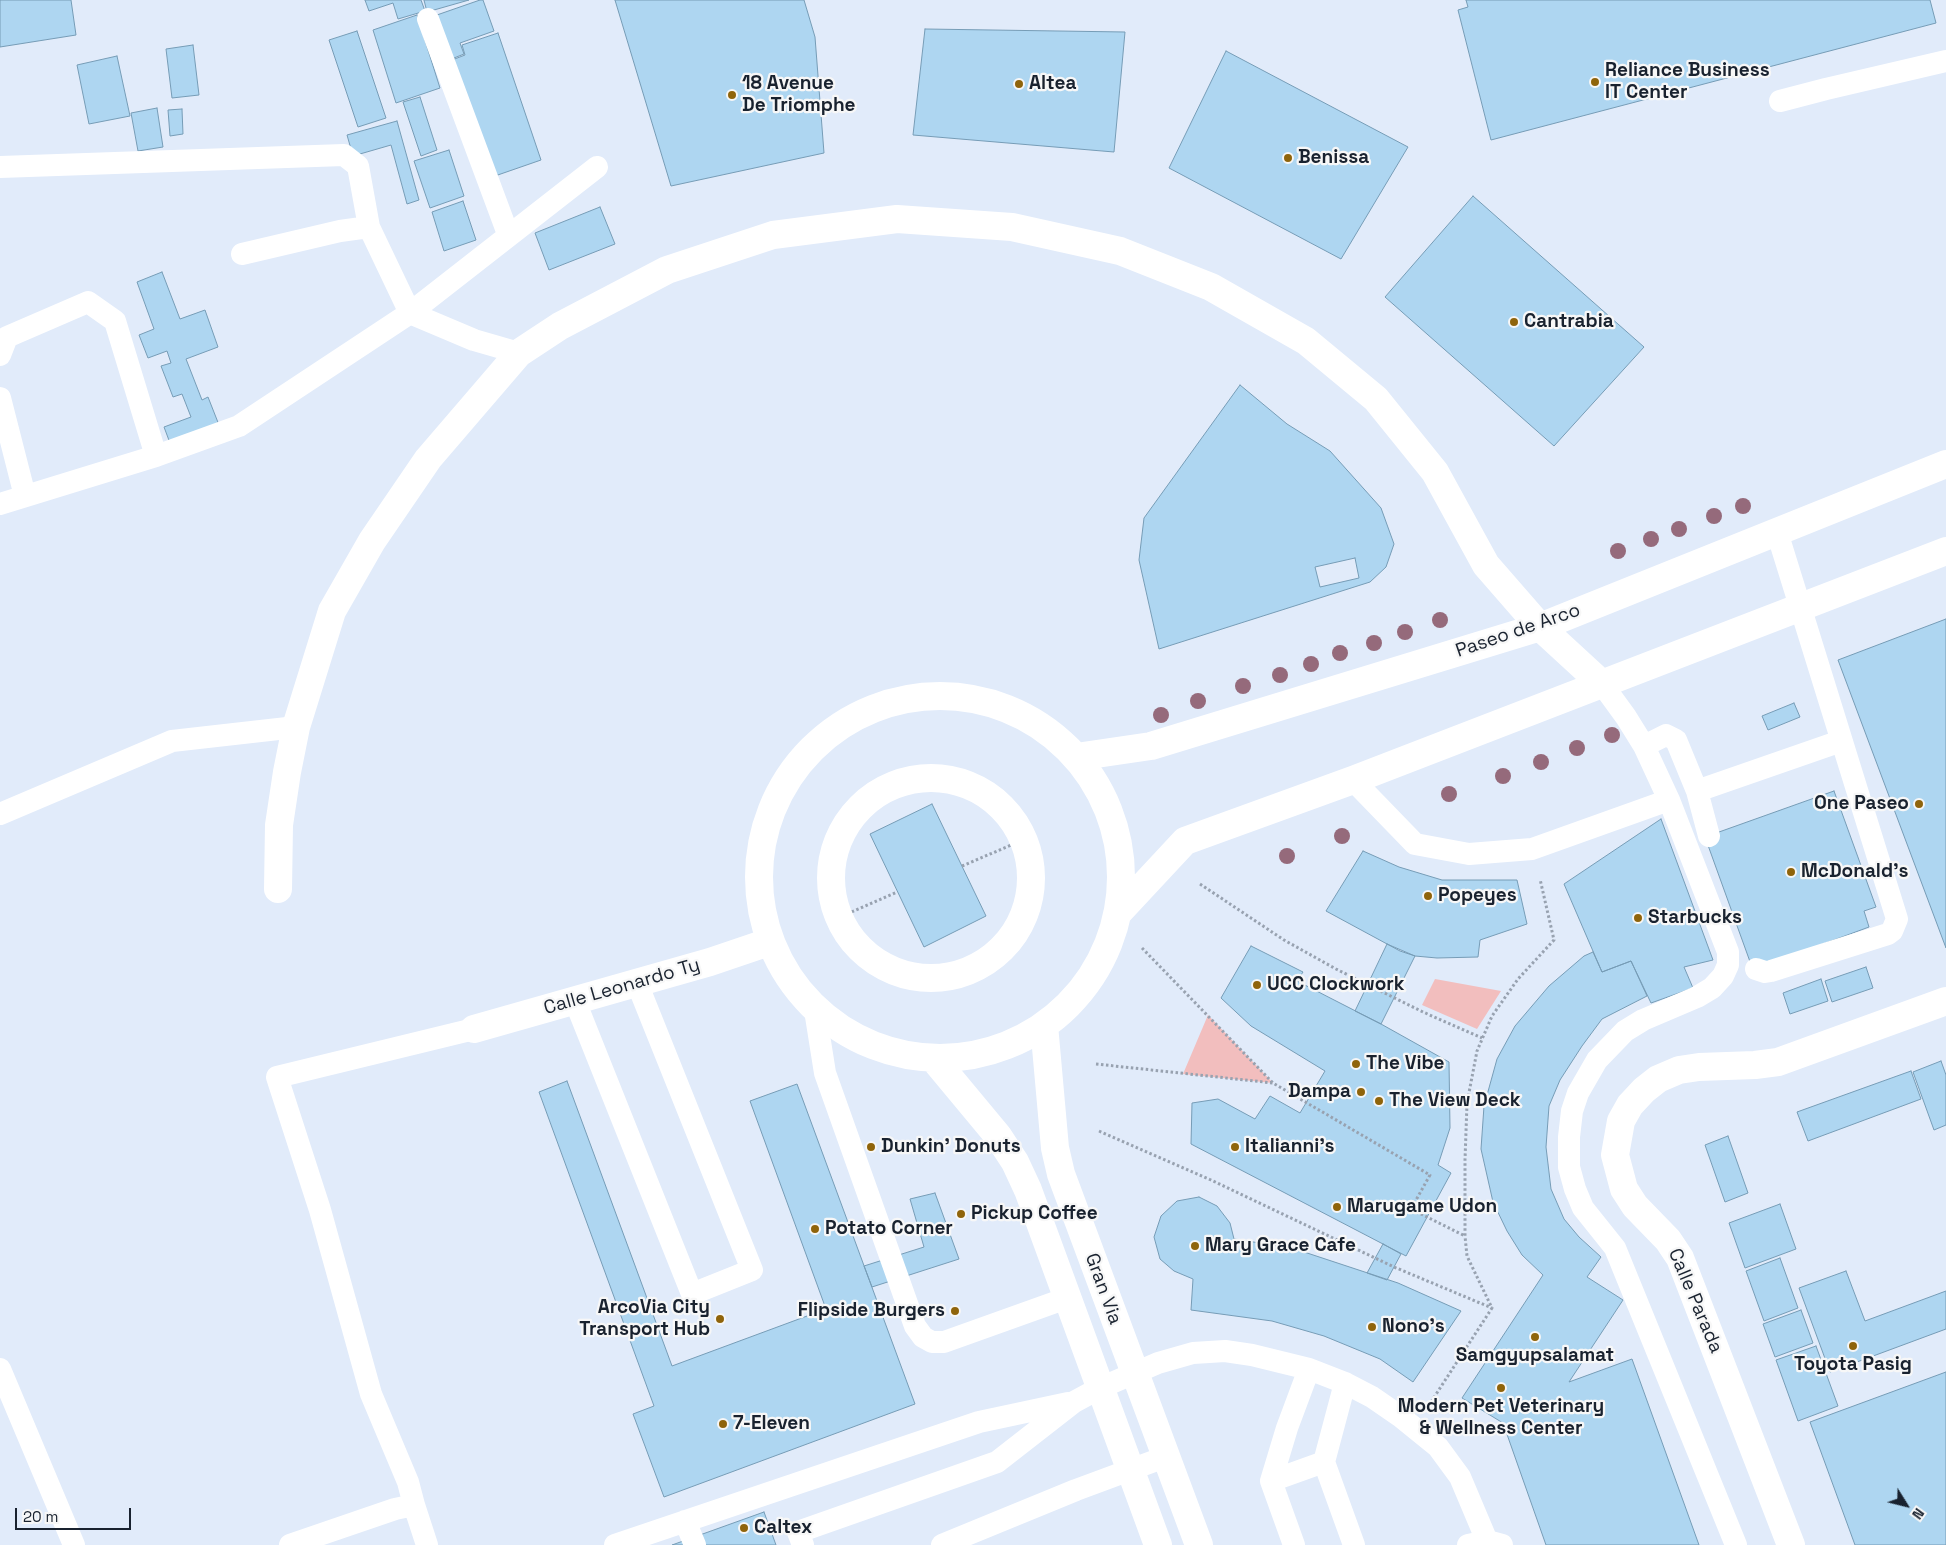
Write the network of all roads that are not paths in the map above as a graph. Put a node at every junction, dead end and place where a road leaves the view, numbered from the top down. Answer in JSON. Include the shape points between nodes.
{"nodes":[{"id":1,"x":428,"y":19,"type":"dead end"},
{"id":2,"x":1946,"y":62,"type":"edge"},
{"id":3,"x":1780,"y":101,"type":"dead end"},
{"id":4,"x":0,"y":167,"type":"edge"},
{"id":5,"x":597,"y":167,"type":"dead end"},
{"id":6,"x":369,"y":227,"type":"junction"},
{"id":7,"x":508,"y":234,"type":"junction"},
{"id":8,"x":242,"y":254,"type":"dead end"},
{"id":9,"x":410,"y":313,"type":"junction"},
{"id":10,"x":519,"y":353,"type":"junction"},
{"id":11,"x":0,"y":356,"type":"edge"},
{"id":12,"x":0,"y":398,"type":"edge"},
{"id":13,"x":156,"y":456,"type":"junction"},
{"id":14,"x":1946,"y":464,"type":"edge"},
{"id":15,"x":25,"y":496,"type":"junction"},
{"id":16,"x":0,"y":504,"type":"edge"},
{"id":17,"x":1777,"y":532,"type":"junction"},
{"id":18,"x":1946,"y":552,"type":"edge"},
{"id":19,"x":1800,"y":608,"type":"junction"},
{"id":20,"x":1540,"y":627,"type":"junction"},
{"id":21,"x":1602,"y":684,"type":"junction"},
{"id":22,"x":296,"y":727,"type":"junction"},
{"id":23,"x":1841,"y":741,"type":"junction"},
{"id":24,"x":1644,"y":746,"type":"junction"},
{"id":25,"x":1076,"y":757,"type":"junction"},
{"id":26,"x":1353,"y":780,"type":"junction"},
{"id":27,"x":1697,"y":791,"type":"junction"},
{"id":28,"x":1669,"y":800,"type":"junction"},
{"id":29,"x":0,"y":814,"type":"edge"},
{"id":30,"x":1709,"y":836,"type":"dead end"},
{"id":31,"x":1024,"y":840,"type":"joint"},
{"id":32,"x":278,"y":888,"type":"dead end"},
{"id":33,"x":1117,"y":914,"type":"junction"},
{"id":34,"x":769,"y":942,"type":"junction"},
{"id":35,"x":1756,"y":968,"type":"dead end"},
{"id":36,"x":637,"y":983,"type":"junction"},
{"id":37,"x":575,"y":1001,"type":"junction"},
{"id":38,"x":1946,"y":1001,"type":"edge"},
{"id":39,"x":815,"y":1010,"type":"junction"},
{"id":40,"x":1044,"y":1025,"type":"junction"},
{"id":41,"x":474,"y":1029,"type":"joint"},
{"id":42,"x":934,"y":1059,"type":"junction"},
{"id":43,"x":1068,"y":1298,"type":"junction"},
{"id":44,"x":0,"y":1369,"type":"edge"},
{"id":45,"x":1309,"y":1369,"type":"junction"},
{"id":46,"x":1134,"y":1373,"type":"junction"},
{"id":47,"x":1345,"y":1383,"type":"junction"},
{"id":48,"x":1100,"y":1388,"type":"junction"},
{"id":49,"x":1074,"y":1402,"type":"junction"},
{"id":50,"x":1165,"y":1457,"type":"junction"},
{"id":51,"x":1324,"y":1462,"type":"junction"},
{"id":52,"x":1131,"y":1469,"type":"junction"},
{"id":53,"x":1272,"y":1481,"type":"junction"},
{"id":54,"x":414,"y":1504,"type":"junction"},
{"id":55,"x":685,"y":1521,"type":"junction"},
{"id":56,"x":1486,"y":1544,"type":"edge"},
{"id":57,"x":74,"y":1545,"type":"edge"},
{"id":58,"x":290,"y":1545,"type":"edge"},
{"id":59,"x":427,"y":1545,"type":"edge"},
{"id":60,"x":615,"y":1545,"type":"edge"},
{"id":61,"x":696,"y":1545,"type":"edge"},
{"id":62,"x":803,"y":1545,"type":"edge"},
{"id":63,"x":942,"y":1545,"type":"edge"},
{"id":64,"x":1158,"y":1545,"type":"edge"},
{"id":65,"x":1199,"y":1545,"type":"edge"},
{"id":66,"x":1294,"y":1545,"type":"edge"},
{"id":67,"x":1354,"y":1545,"type":"edge"},
{"id":68,"x":1736,"y":1545,"type":"edge"},
{"id":69,"x":1791,"y":1545,"type":"edge"}],
"edges":[{"from":1,"to":7,"type":"lane"},
{"from":2,"to":3,"type":"lane"},
{"from":4,"to":6,"type":"lane","via":[[344,155],[358,166]]},
{"from":5,"to":7,"type":"lane"},
{"from":6,"to":8,"type":"lane"},
{"from":6,"to":9,"type":"lane"},
{"from":7,"to":9,"type":"lane"},
{"from":9,"to":10,"type":"lane","via":[[474,340]]},
{"from":9,"to":13,"type":"lane","via":[[239,426]]},
{"from":10,"to":20,"type":"street","via":[[560,326],[667,270],[773,235],[897,219],[1012,227],[1120,251],[1211,286],[1306,341],[1376,399],[1435,472],[1486,565]]},
{"from":10,"to":22,"type":"street","via":[[428,459],[372,541],[332,612]]},
{"from":11,"to":13,"type":"lane","via":[[7,337],[88,302],[115,321]]},
{"from":12,"to":15,"type":"lane"},
{"from":13,"to":15,"type":"lane"},
{"from":14,"to":17,"type":"street","name":"Paseo de Arco"},
{"from":15,"to":16,"type":"lane"},
{"from":17,"to":19,"type":"lane"},
{"from":17,"to":20,"type":"street","name":"Paseo de Arco"},
{"from":18,"to":19,"type":"street"},
{"from":19,"to":21,"type":"street"},
{"from":19,"to":23,"type":"lane"},
{"from":20,"to":21,"type":"street"},
{"from":20,"to":25,"type":"street","name":"Paseo de Arco","via":[[1151,746]]},
{"from":21,"to":24,"type":"lane"},
{"from":21,"to":26,"type":"street"},
{"from":22,"to":29,"type":"lane","via":[[172,741]]},
{"from":22,"to":32,"type":"street","via":[[279,825]]},
{"from":23,"to":27,"type":"lane"},
{"from":23,"to":35,"type":"lane","via":[[1897,919],[1896,925],[1888,934],[1771,971]]},
{"from":24,"to":27,"type":"lane","via":[[1666,735],[1676,740]]},
{"from":24,"to":28,"type":"lane"},
{"from":25,"to":33,"type":"street","via":[[1108,808],[1115,831],[1121,886]]},
{"from":25,"to":34,"type":"street","via":[[1052,734],[1023,716],[992,703],[959,696],[925,696],[892,702],[860,714],[831,732],[806,755],[786,782],[771,813],[762,845],[758,879]]},
{"from":26,"to":28,"type":"lane","via":[[1415,844],[1469,854],[1532,849]]},
{"from":26,"to":33,"type":"street","via":[[1185,841]]},
{"from":27,"to":30,"type":"lane"},
{"from":28,"to":68,"type":"lane","via":[[1728,952],[1728,966],[1712,988],[1625,1031],[1597,1060],[1578,1093],[1572,1111],[1570,1167],[1583,1208],[1615,1248]]},
{"from":31,"to":31,"type":"street","via":[[1031,872],[1030,896],[1022,921],[1009,942],[990,960],[967,972],[942,979],[916,978],[892,971],[869,958],[851,940],[838,918],[831,893],[832,864],[840,837],[855,813],[876,794],[902,782],[929,778],[958,781],[981,790],[1001,806]]},
{"from":33,"to":40,"type":"street","via":[[1107,947],[1091,976],[1070,1003]]},
{"from":34,"to":36,"type":"street","name":"Calle Leonardo Ty"},
{"from":34,"to":39,"type":"street","via":[[782,969]]},
{"from":36,"to":37,"type":"street","name":"Calle Leonardo Ty"},
{"from":36,"to":37,"type":"lane","via":[[752,1270],[692,1294]]},
{"from":37,"to":41,"type":"street","name":"Calle Leonardo Ty"},
{"from":38,"to":69,"type":"street","name":"Calle Parada","via":[[1778,1062],[1679,1070],[1658,1079],[1644,1090],[1621,1121],[1615,1155],[1624,1189],[1680,1258]]},
{"from":39,"to":42,"type":"street","via":[[835,1027],[874,1047]]},
{"from":39,"to":43,"type":"lane","via":[[825,1073],[914,1326],[932,1342],[944,1342]]},
{"from":40,"to":42,"type":"street","via":[[1010,1044],[973,1056]]},
{"from":40,"to":46,"type":"street","name":"Gran Via","via":[[1055,1148],[1061,1174]]},
{"from":41,"to":54,"type":"lane","via":[[276,1077],[320,1210],[371,1394]]},
{"from":42,"to":43,"type":"street","name":"Gran Via","via":[[998,1136],[1015,1162]]},
{"from":43,"to":48,"type":"street","name":"Gran Via"},
{"from":44,"to":57,"type":"lane"},
{"from":45,"to":46,"type":"lane","via":[[1226,1351],[1193,1353]]},
{"from":45,"to":47,"type":"lane"},
{"from":45,"to":53,"type":"lane"},
{"from":46,"to":48,"type":"lane"},
{"from":46,"to":50,"type":"street","name":"Gran Via"},
{"from":47,"to":51,"type":"lane"},
{"from":47,"to":56,"type":"lane","via":[[1372,1397],[1438,1447],[1460,1477]]},
{"from":48,"to":49,"type":"lane"},
{"from":48,"to":52,"type":"street","name":"Gran Via"},
{"from":49,"to":55,"type":"lane","via":[[979,1422]]},
{"from":49,"to":62,"type":"lane","via":[[997,1462],[798,1532]]},
{"from":50,"to":52,"type":"lane"},
{"from":50,"to":65,"type":"street","name":"Gran Via"},
{"from":51,"to":53,"type":"lane"},
{"from":51,"to":67,"type":"lane"},
{"from":52,"to":63,"type":"lane"},
{"from":52,"to":64,"type":"street","name":"Gran Via"},
{"from":53,"to":66,"type":"lane"},
{"from":54,"to":58,"type":"lane"},
{"from":54,"to":59,"type":"lane"},
{"from":55,"to":60,"type":"lane"},
{"from":55,"to":61,"type":"lane"}]}
